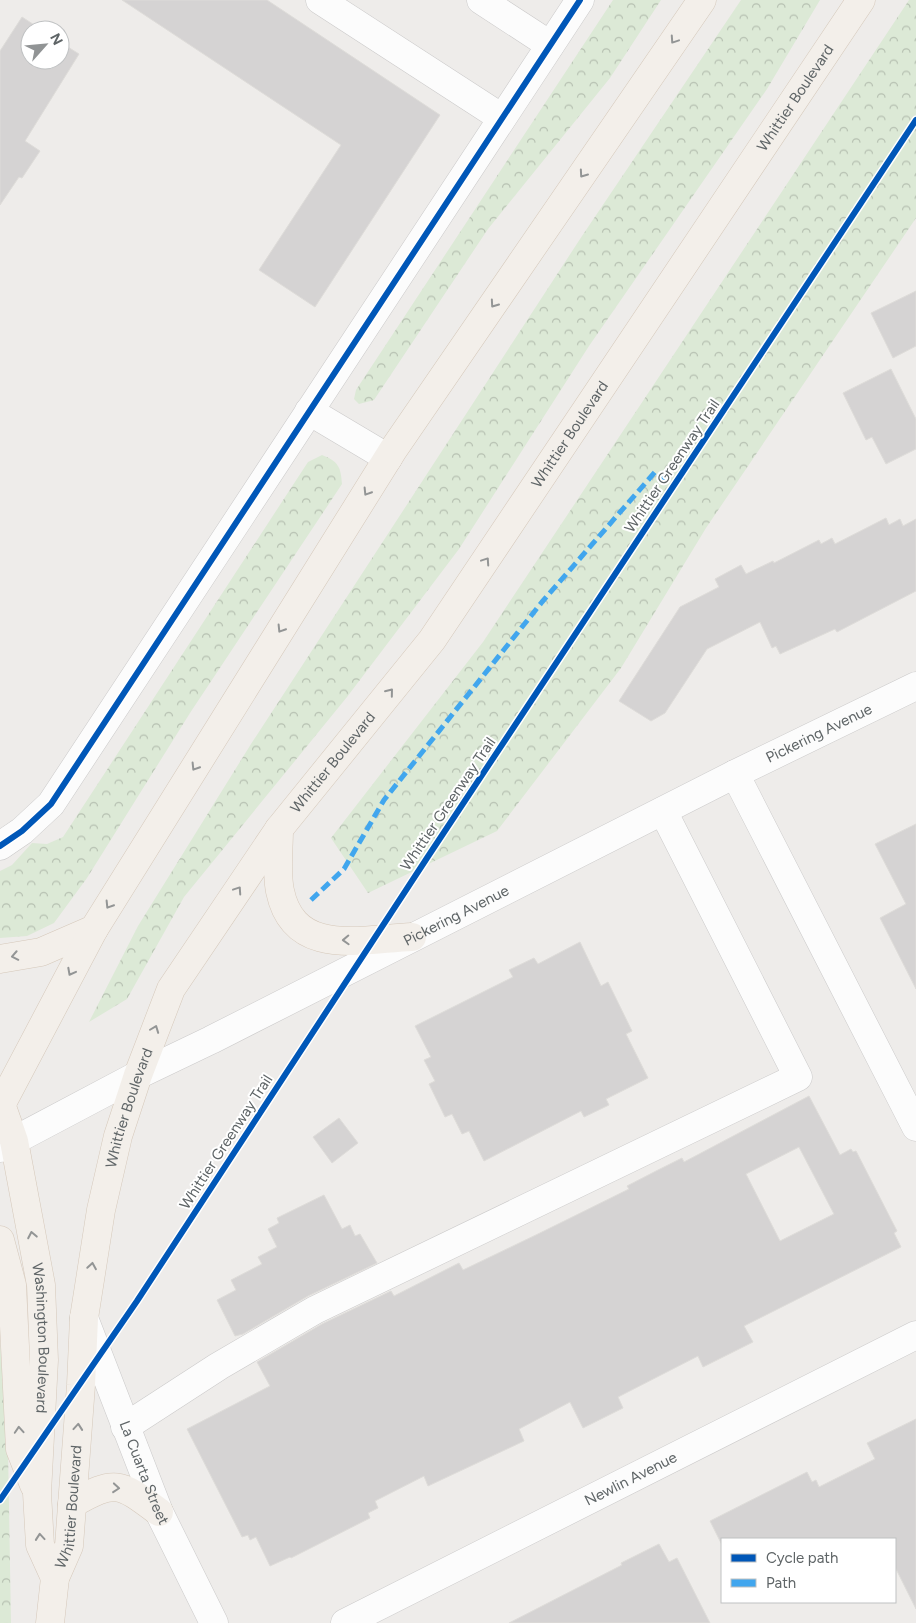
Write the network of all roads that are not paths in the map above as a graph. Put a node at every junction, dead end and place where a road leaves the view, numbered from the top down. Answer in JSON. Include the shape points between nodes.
{"nodes":[{"id":1,"x":320,"y":0,"type":"edge"},
{"id":2,"x":481,"y":0,"type":"edge"},
{"id":3,"x":580,"y":0,"type":"edge"},
{"id":4,"x":702,"y":0,"type":"edge"},
{"id":5,"x":861,"y":0,"type":"edge"},
{"id":6,"x":550,"y":45,"type":"junction"},
{"id":7,"x":502,"y":118,"type":"junction"},
{"id":8,"x":309,"y":411,"type":"junction"},
{"id":9,"x":388,"y":458,"type":"junction"},
{"id":10,"x":916,"y":686,"type":"edge"},
{"id":11,"x":735,"y":774,"type":"junction"},
{"id":12,"x":663,"y":811,"type":"junction"},
{"id":13,"x":279,"y":829,"type":"junction"},
{"id":14,"x":0,"y":846,"type":"edge"},
{"id":15,"x":94,"y":929,"type":"junction"},
{"id":16,"x":412,"y":937,"type":"junction"},
{"id":17,"x":0,"y":959,"type":"edge"},
{"id":18,"x":138,"y":1075,"type":"junction"},
{"id":19,"x":0,"y":1105,"type":"edge"},
{"id":20,"x":916,"y":1127,"type":"edge"},
{"id":21,"x":7,"y":1144,"type":"edge"},
{"id":22,"x":0,"y":1240,"type":"edge"},
{"id":23,"x":84,"y":1318,"type":"junction"},
{"id":24,"x":916,"y":1335,"type":"edge"},
{"id":25,"x":125,"y":1427,"type":"junction"},
{"id":26,"x":37,"y":1493,"type":"junction"},
{"id":27,"x":72,"y":1504,"type":"junction"},
{"id":28,"x":158,"y":1512,"type":"junction"},
{"id":29,"x":55,"y":1578,"type":"junction"},
{"id":30,"x":208,"y":1621,"type":"edge"},
{"id":31,"x":50,"y":1623,"type":"edge"},
{"id":32,"x":345,"y":1623,"type":"edge"}],
"edges":[{"from":1,"to":7,"type":"street"},
{"from":2,"to":6,"type":"street"},
{"from":3,"to":6,"type":"street"},
{"from":4,"to":9,"type":"main road","one_way":true},
{"from":13,"to":5,"type":"main road","name":"Whittier Boulevard","one_way":true,"via":[[432,640]]},
{"from":6,"to":7,"type":"street"},
{"from":7,"to":8,"type":"street"},
{"from":8,"to":9,"type":"street"},
{"from":8,"to":14,"type":"street","via":[[51,804]]},
{"from":9,"to":15,"type":"main road","one_way":true},
{"from":10,"to":11,"type":"street","name":"Pickering Avenue"},
{"from":11,"to":12,"type":"street","name":"Pickering Avenue"},
{"from":11,"to":20,"type":"street"},
{"from":12,"to":16,"type":"street","name":"Pickering Avenue"},
{"from":12,"to":25,"type":"street","via":[[798,1077],[315,1310],[219,1366]]},
{"from":16,"to":13,"type":"main road","one_way":true,"via":[[327,940],[305,933],[295,924],[283,902]]},
{"from":18,"to":13,"type":"main road","name":"Whittier Boulevard","one_way":true,"via":[[171,989]]},
{"from":15,"to":17,"type":"main road","one_way":true,"via":[[41,952]]},
{"from":15,"to":19,"type":"main road","one_way":true},
{"from":16,"to":18,"type":"street","name":"Pickering Avenue"},
{"from":18,"to":21,"type":"street","name":"Pickering Avenue"},
{"from":23,"to":18,"type":"main road","name":"Whittier Boulevard","one_way":true,"via":[[101,1210],[118,1136]]},
{"from":19,"to":21,"type":"main road","name":"Washington Boulevard"},
{"from":26,"to":21,"type":"main road","name":"Washington Boulevard","one_way":true,"via":[[44,1360],[41,1285]]},
{"from":26,"to":22,"type":"main road","one_way":true,"via":[[20,1449],[12,1285]]},
{"from":23,"to":25,"type":"street","name":"La Cuarta Street"},
{"from":27,"to":23,"type":"main road","name":"Whittier Boulevard","one_way":true},
{"from":24,"to":32,"type":"street","name":"Newlin Avenue"},
{"from":25,"to":28,"type":"street","name":"La Cuarta Street"},
{"from":29,"to":26,"type":"main road","name":"Washington Boulevard","one_way":true,"via":[[40,1545]]},
{"from":27,"to":28,"type":"main road","one_way":true,"via":[[100,1488],[115,1486],[130,1490]]},
{"from":27,"to":29,"type":"main road","name":"Whittier Boulevard","via":[[69,1546]]},
{"from":28,"to":30,"type":"street","name":"La Cuarta Street"},
{"from":29,"to":31,"type":"main road","name":"Whittier Boulevard"}]}
